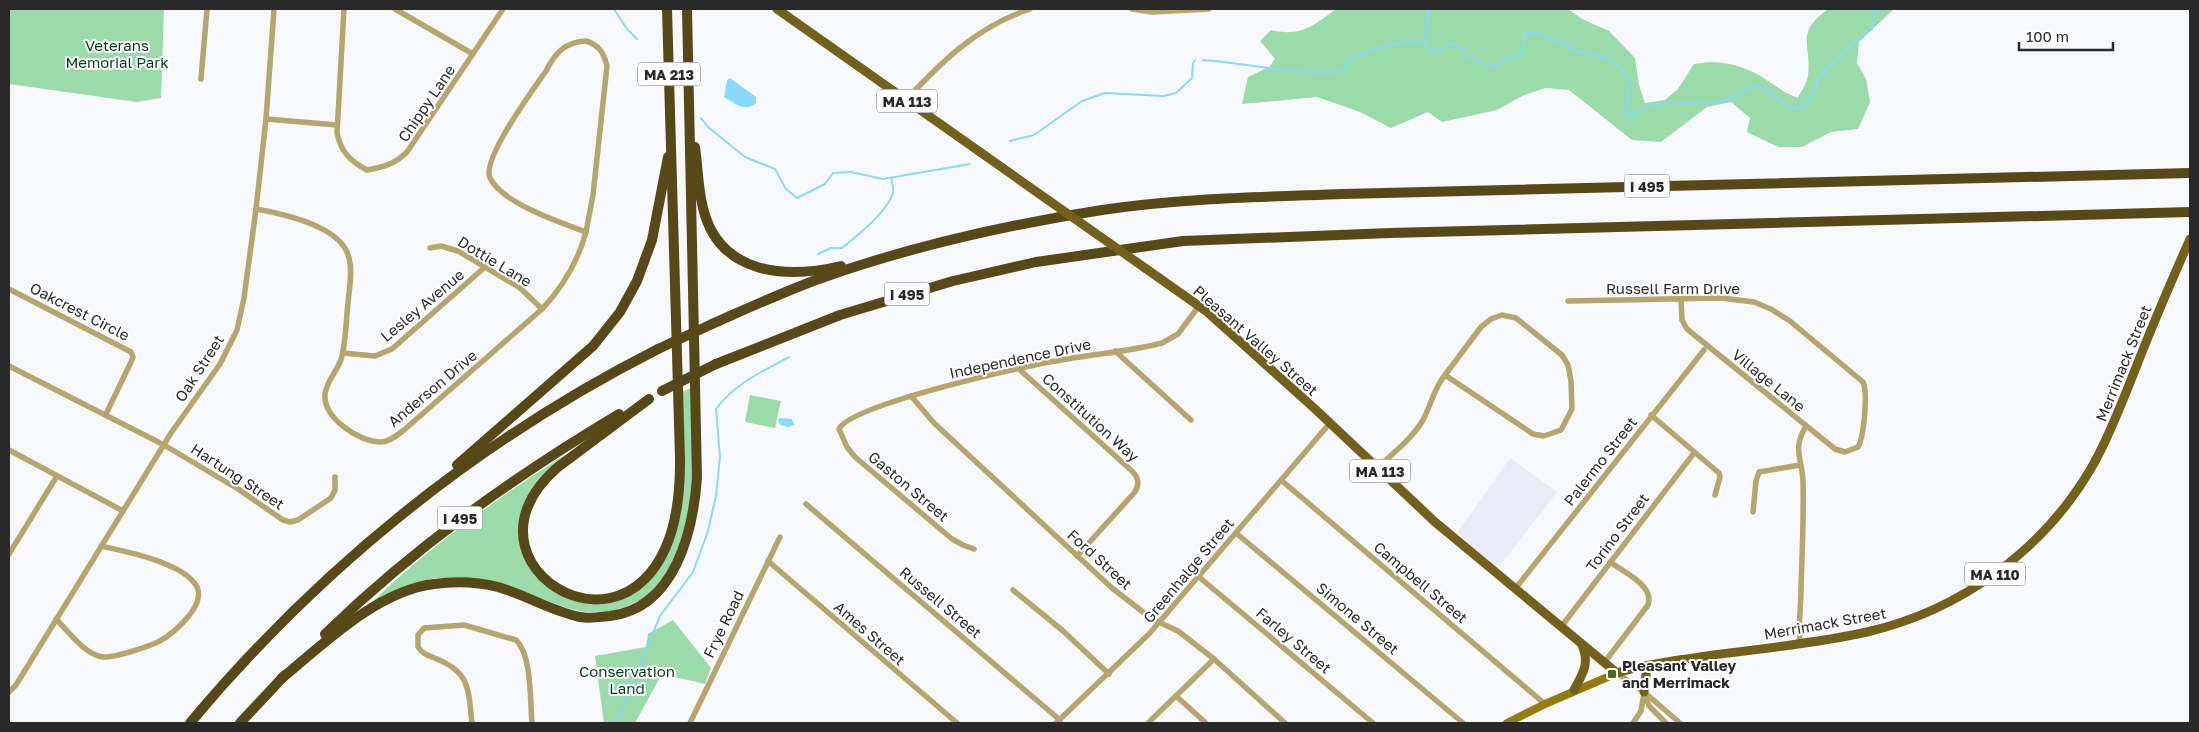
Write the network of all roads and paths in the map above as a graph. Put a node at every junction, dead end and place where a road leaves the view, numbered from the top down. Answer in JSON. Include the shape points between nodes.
{"nodes":[{"id":1,"x":206,"y":9,"type":"edge"},
{"id":2,"x":274,"y":9,"type":"edge"},
{"id":3,"x":344,"y":9,"type":"edge"},
{"id":4,"x":395,"y":9,"type":"edge"},
{"id":5,"x":503,"y":9,"type":"edge"},
{"id":6,"x":667,"y":9,"type":"edge"},
{"id":7,"x":687,"y":9,"type":"edge"},
{"id":8,"x":777,"y":9,"type":"edge"},
{"id":9,"x":1030,"y":9,"type":"edge"},
{"id":10,"x":1132,"y":9,"type":"edge"},
{"id":11,"x":1209,"y":9,"type":"edge"},
{"id":12,"x":687,"y":47,"type":"junction"},
{"id":13,"x":473,"y":54,"type":"junction"},
{"id":14,"x":201,"y":79,"type":"dead end"},
{"id":15,"x":906,"y":100,"type":"junction"},
{"id":16,"x":266,"y":119,"type":"junction"},
{"id":17,"x":337,"y":125,"type":"junction"},
{"id":18,"x":671,"y":139,"type":"junction"},
{"id":19,"x":2190,"y":172,"type":"edge"},
{"id":20,"x":256,"y":209,"type":"junction"},
{"id":21,"x":2190,"y":212,"type":"edge"},
{"id":22,"x":586,"y":232,"type":"junction"},
{"id":23,"x":2190,"y":239,"type":"edge"},
{"id":24,"x":430,"y":248,"type":"dead end"},
{"id":25,"x":880,"y":259,"type":"junction"},
{"id":26,"x":485,"y":267,"type":"junction"},
{"id":27,"x":9,"y":289,"type":"edge"},
{"id":28,"x":1681,"y":299,"type":"junction"},
{"id":29,"x":1568,"y":301,"type":"dead end"},
{"id":30,"x":1199,"y":306,"type":"junction"},
{"id":31,"x":542,"y":309,"type":"junction"},
{"id":32,"x":1704,"y":350,"type":"dead end"},
{"id":33,"x":1115,"y":351,"type":"junction"},
{"id":34,"x":343,"y":354,"type":"junction"},
{"id":35,"x":9,"y":366,"type":"edge"},
{"id":36,"x":1019,"y":369,"type":"junction"},
{"id":37,"x":1445,"y":375,"type":"junction"},
{"id":38,"x":911,"y":396,"type":"junction"},
{"id":39,"x":649,"y":398,"type":"junction"},
{"id":40,"x":106,"y":414,"type":"junction"},
{"id":41,"x":1652,"y":415,"type":"junction"},
{"id":42,"x":1191,"y":420,"type":"dead end"},
{"id":43,"x":1330,"y":423,"type":"junction"},
{"id":44,"x":1806,"y":426,"type":"junction"},
{"id":45,"x":840,"y":429,"type":"joint"},
{"id":46,"x":164,"y":444,"type":"junction"},
{"id":47,"x":9,"y":450,"type":"edge"},
{"id":48,"x":1694,"y":453,"type":"junction"},
{"id":49,"x":1800,"y":465,"type":"junction"},
{"id":50,"x":1377,"y":468,"type":"junction"},
{"id":51,"x":57,"y":476,"type":"junction"},
{"id":52,"x":335,"y":477,"type":"dead end"},
{"id":53,"x":1281,"y":480,"type":"junction"},
{"id":54,"x":437,"y":486,"type":"junction"},
{"id":55,"x":1715,"y":495,"type":"dead end"},
{"id":56,"x":806,"y":504,"type":"dead end"},
{"id":57,"x":123,"y":511,"type":"junction"},
{"id":58,"x":1753,"y":512,"type":"dead end"},
{"id":59,"x":1236,"y":533,"type":"junction"},
{"id":60,"x":780,"y":537,"type":"dead end"},
{"id":61,"x":100,"y":546,"type":"junction"},
{"id":62,"x":974,"y":549,"type":"dead end"},
{"id":63,"x":9,"y":554,"type":"edge"},
{"id":64,"x":1076,"y":556,"type":"junction"},
{"id":65,"x":768,"y":561,"type":"junction"},
{"id":66,"x":1610,"y":562,"type":"junction"},
{"id":67,"x":1200,"y":576,"type":"junction"},
{"id":68,"x":1516,"y":589,"type":"junction"},
{"id":69,"x":1013,"y":590,"type":"dead end"},
{"id":70,"x":56,"y":619,"type":"junction"},
{"id":71,"x":1160,"y":622,"type":"junction"},
{"id":72,"x":1561,"y":627,"type":"junction"},
{"id":73,"x":1800,"y":643,"type":"junction"},
{"id":74,"x":1582,"y":644,"type":"junction"},
{"id":75,"x":1214,"y":659,"type":"junction"},
{"id":76,"x":1604,"y":663,"type":"junction"},
{"id":77,"x":1647,"y":666,"type":"junction"},
{"id":78,"x":1617,"y":672,"type":"junction"},
{"id":79,"x":1108,"y":674,"type":"junction"},
{"id":80,"x":282,"y":678,"type":"junction"},
{"id":81,"x":1574,"y":690,"type":"junction"},
{"id":82,"x":9,"y":692,"type":"edge"},
{"id":83,"x":1644,"y":692,"type":"junction"},
{"id":84,"x":1176,"y":696,"type":"junction"},
{"id":85,"x":1545,"y":704,"type":"junction"},
{"id":86,"x":1058,"y":721,"type":"edge"},
{"id":87,"x":190,"y":723,"type":"edge"},
{"id":88,"x":240,"y":723,"type":"edge"},
{"id":89,"x":472,"y":723,"type":"edge"},
{"id":90,"x":532,"y":723,"type":"edge"},
{"id":91,"x":690,"y":723,"type":"edge"},
{"id":92,"x":957,"y":723,"type":"edge"},
{"id":93,"x":1148,"y":723,"type":"edge"},
{"id":94,"x":1206,"y":723,"type":"edge"},
{"id":95,"x":1285,"y":723,"type":"edge"},
{"id":96,"x":1373,"y":723,"type":"edge"},
{"id":97,"x":1463,"y":723,"type":"edge"},
{"id":98,"x":1507,"y":723,"type":"edge"},
{"id":99,"x":1633,"y":723,"type":"edge"},
{"id":100,"x":1666,"y":723,"type":"edge"},
{"id":101,"x":1680,"y":723,"type":"edge"}],
"edges":[{"from":1,"to":14,"type":"street"},
{"from":2,"to":16,"type":"street","name":"Oak Street"},
{"from":3,"to":17,"type":"street","name":"Chippy Lane"},
{"from":4,"to":13,"type":"street"},
{"from":5,"to":13,"type":"street","name":"Chippy Lane"},
{"from":6,"to":18,"type":"highway","number":"MA 213"},
{"from":7,"to":12,"type":"highway","number":"MA 213"},
{"from":8,"to":15,"type":"main road","name":"Pleasant Valley Street","number":"MA 113"},
{"from":9,"to":15,"type":"street","via":[[975,35]]},
{"from":10,"to":11,"type":"street","via":[[1152,12]]},
{"from":12,"to":25,"type":"highway","via":[[703,210],[724,248],[750,265],[786,273],[812,272]]},
{"from":12,"to":80,"type":"highway","via":[[697,478],[688,535],[670,575],[658,591],[638,607],[617,615],[590,618],[562,612],[498,587],[463,582],[412,589],[361,615]]},
{"from":13,"to":17,"type":"street","name":"Chippy Lane","via":[[408,152],[398,161],[367,170],[360,166],[342,149]]},
{"from":15,"to":30,"type":"main road","name":"Pleasant Valley Street","number":"MA 113","bridge":true},
{"from":16,"to":17,"type":"street"},
{"from":16,"to":20,"type":"street","name":"Oak Street"},
{"from":18,"to":39,"type":"highway","via":[[680,464],[680,490],[674,524],[656,566],[641,583],[626,593],[600,600],[562,592],[544,580],[528,553],[523,534],[531,497],[558,466]]},
{"from":18,"to":54,"type":"highway","via":[[652,240],[637,281],[620,312],[593,346]]},
{"from":19,"to":25,"type":"highway","number":"I 495","via":[[1206,199],[1104,210],[1018,224]]},
{"from":20,"to":34,"type":"street","name":"Anderson Drive","via":[[310,224],[339,238],[343,244],[351,272]]},
{"from":20,"to":46,"type":"street","name":"Oak Street","via":[[244,298],[231,344]]},
{"from":21,"to":39,"type":"highway","number":"I 495","bridge":true,"via":[[1276,236],[1177,242],[1043,260],[954,280],[840,315],[716,364]]},
{"from":22,"to":22,"type":"street","name":"Anderson Drive","via":[[528,209],[503,194],[488,172],[495,150],[552,58],[560,49],[586,41],[599,48],[607,66]]},
{"from":22,"to":31,"type":"street","name":"Anderson Drive","via":[[569,273]]},
{"from":23,"to":73,"type":"main road","name":"Merrimack Street","number":"MA 110","via":[[2102,448],[2071,500],[2050,525],[1996,574],[1962,596],[1923,614],[1867,632]]},
{"from":24,"to":26,"type":"street","name":"Dottie Lane","via":[[449,248]]},
{"from":25,"to":54,"type":"highway","number":"I 495","bridge":true,"via":[[791,290],[658,349],[566,400]]},
{"from":26,"to":31,"type":"street","name":"Dottie Lane","via":[[526,293]]},
{"from":26,"to":34,"type":"street","name":"Lesley Avenue","via":[[384,353],[365,356]]},
{"from":27,"to":40,"type":"street","name":"Oakcrest Circle","via":[[131,352],[132,362]]},
{"from":28,"to":29,"type":"street","name":"Russell Farm Drive"},
{"from":28,"to":44,"type":"street","name":"Village Lane","via":[[1682,320],[1687,328]]},
{"from":28,"to":44,"type":"street","name":"Russell Farm Drive","via":[[1731,298],[1763,305],[1790,321],[1861,379],[1866,388],[1862,437],[1855,449],[1839,451]]},
{"from":30,"to":33,"type":"street","name":"Independence Drive","via":[[1185,327],[1170,340]]},
{"from":30,"to":43,"type":"main road","name":"Pleasant Valley Street","number":"MA 113"},
{"from":31,"to":34,"type":"street","name":"Anderson Drive","via":[[404,430],[382,442],[347,429],[333,417],[325,403],[326,388]]},
{"from":32,"to":41,"type":"street","name":"Palermo Street"},
{"from":33,"to":36,"type":"street","name":"Independence Drive"},
{"from":33,"to":42,"type":"street"},
{"from":35,"to":40,"type":"street"},
{"from":36,"to":38,"type":"street","name":"Independence Drive"},
{"from":36,"to":64,"type":"street","name":"Constitution Way","via":[[1138,478],[1134,493]]},
{"from":37,"to":37,"type":"street","via":[[1533,434],[1544,436],[1561,430],[1572,409],[1568,365],[1562,355],[1516,318],[1502,316],[1491,319]]},
{"from":37,"to":50,"type":"street","via":[[1415,432]]},
{"from":38,"to":45,"type":"street","name":"Independence Drive","via":[[851,417],[843,422]]},
{"from":38,"to":64,"type":"street","name":"Ford Street","via":[[934,424]]},
{"from":39,"to":80,"type":"highway","number":"I 495","via":[[546,458],[452,524],[372,590]]},
{"from":40,"to":46,"type":"street"},
{"from":41,"to":48,"type":"street"},
{"from":41,"to":68,"type":"street","name":"Palermo Street"},
{"from":43,"to":50,"type":"main road","name":"Pleasant Valley Street","number":"MA 113"},
{"from":43,"to":53,"type":"street","name":"Greenhalge Street"},
{"from":44,"to":49,"type":"street","name":"Village Lane","via":[[1798,444]]},
{"from":45,"to":62,"type":"street","name":"Gaston Street","via":[[855,457],[952,538]]},
{"from":46,"to":52,"type":"street","name":"Hartung Street","via":[[290,522],[331,498]]},
{"from":46,"to":57,"type":"street","name":"Oak Street"},
{"from":47,"to":51,"type":"street"},
{"from":48,"to":55,"type":"street","via":[[1720,475]]},
{"from":48,"to":66,"type":"street","name":"Torino Street"},
{"from":49,"to":58,"type":"street","via":[[1759,472]]},
{"from":49,"to":73,"type":"street","name":"Village Lane","via":[[1803,483]]},
{"from":50,"to":68,"type":"main road","name":"Pleasant Valley Street","number":"MA 113","via":[[1435,522]]},
{"from":51,"to":57,"type":"street"},
{"from":51,"to":63,"type":"street"},
{"from":53,"to":59,"type":"street","name":"Greenhalge Street"},
{"from":53,"to":85,"type":"street","name":"Campbell Street"},
{"from":54,"to":87,"type":"highway","number":"I 495","via":[[387,525],[287,616]]},
{"from":56,"to":86,"type":"street","name":"Russell Street"},
{"from":57,"to":61,"type":"street","name":"Oak Street"},
{"from":59,"to":67,"type":"street","name":"Greenhalge Street"},
{"from":59,"to":97,"type":"street","name":"Simone Street"},
{"from":60,"to":65,"type":"street","name":"Frye Road"},
{"from":61,"to":70,"type":"street","name":"Oak Street"},
{"from":61,"to":70,"type":"street","via":[[150,558],[190,578],[199,595],[194,608],[156,643],[104,658],[85,648]]},
{"from":64,"to":71,"type":"street","name":"Ford Street","via":[[1143,614]]},
{"from":65,"to":91,"type":"street","name":"Frye Road"},
{"from":65,"to":92,"type":"street","name":"Ames Street"},
{"from":66,"to":72,"type":"street","name":"Torino Street"},
{"from":66,"to":76,"type":"street","via":[[1647,589],[1650,599]]},
{"from":67,"to":71,"type":"street","name":"Greenhalge Street"},
{"from":67,"to":96,"type":"street","name":"Farley Street"},
{"from":68,"to":72,"type":"main road","name":"Pleasant Valley Street","number":"MA 113"},
{"from":69,"to":79,"type":"street"},
{"from":70,"to":82,"type":"street","name":"Oak Street"},
{"from":71,"to":75,"type":"street","name":"Ford Street"},
{"from":71,"to":79,"type":"street","name":"Greenhalge Street"},
{"from":72,"to":74,"type":"main road","name":"Pleasant Valley Street","number":"MA 113"},
{"from":73,"to":77,"type":"main road","name":"Merrimack Street","number":"MA 110"},
{"from":74,"to":76,"type":"main road","name":"Pleasant Valley Street","number":"MA 113"},
{"from":74,"to":81,"type":"main road","via":[[1586,666]]},
{"from":75,"to":84,"type":"street"},
{"from":75,"to":95,"type":"street","name":"Ford Street"},
{"from":76,"to":78,"type":"main road","name":"Pleasant Valley Street","number":"MA 113"},
{"from":77,"to":78,"type":"main road","name":"Merrimack Street","number":"MA 110"},
{"from":77,"to":83,"type":"main road"},
{"from":78,"to":81,"type":"main road","name":"Merrimack Street","number":"MA 110"},
{"from":78,"to":83,"type":"street"},
{"from":79,"to":86,"type":"street","name":"Greenhalge Street"},
{"from":80,"to":88,"type":"highway","number":"I 495"},
{"from":81,"to":85,"type":"main road","name":"Merrimack Street","number":"MA 110"},
{"from":83,"to":99,"type":"street","via":[[1641,710]]},
{"from":83,"to":100,"type":"street","via":[[1649,706]]},
{"from":83,"to":101,"type":"street"},
{"from":84,"to":93,"type":"street"},
{"from":84,"to":94,"type":"street"},
{"from":85,"to":98,"type":"main road","name":"Merrimack Street","number":"MA 110"},
{"from":89,"to":90,"type":"street","via":[[463,676],[457,669],[422,652],[417,644],[420,632],[430,626],[470,626],[514,638],[525,657]]}]}
